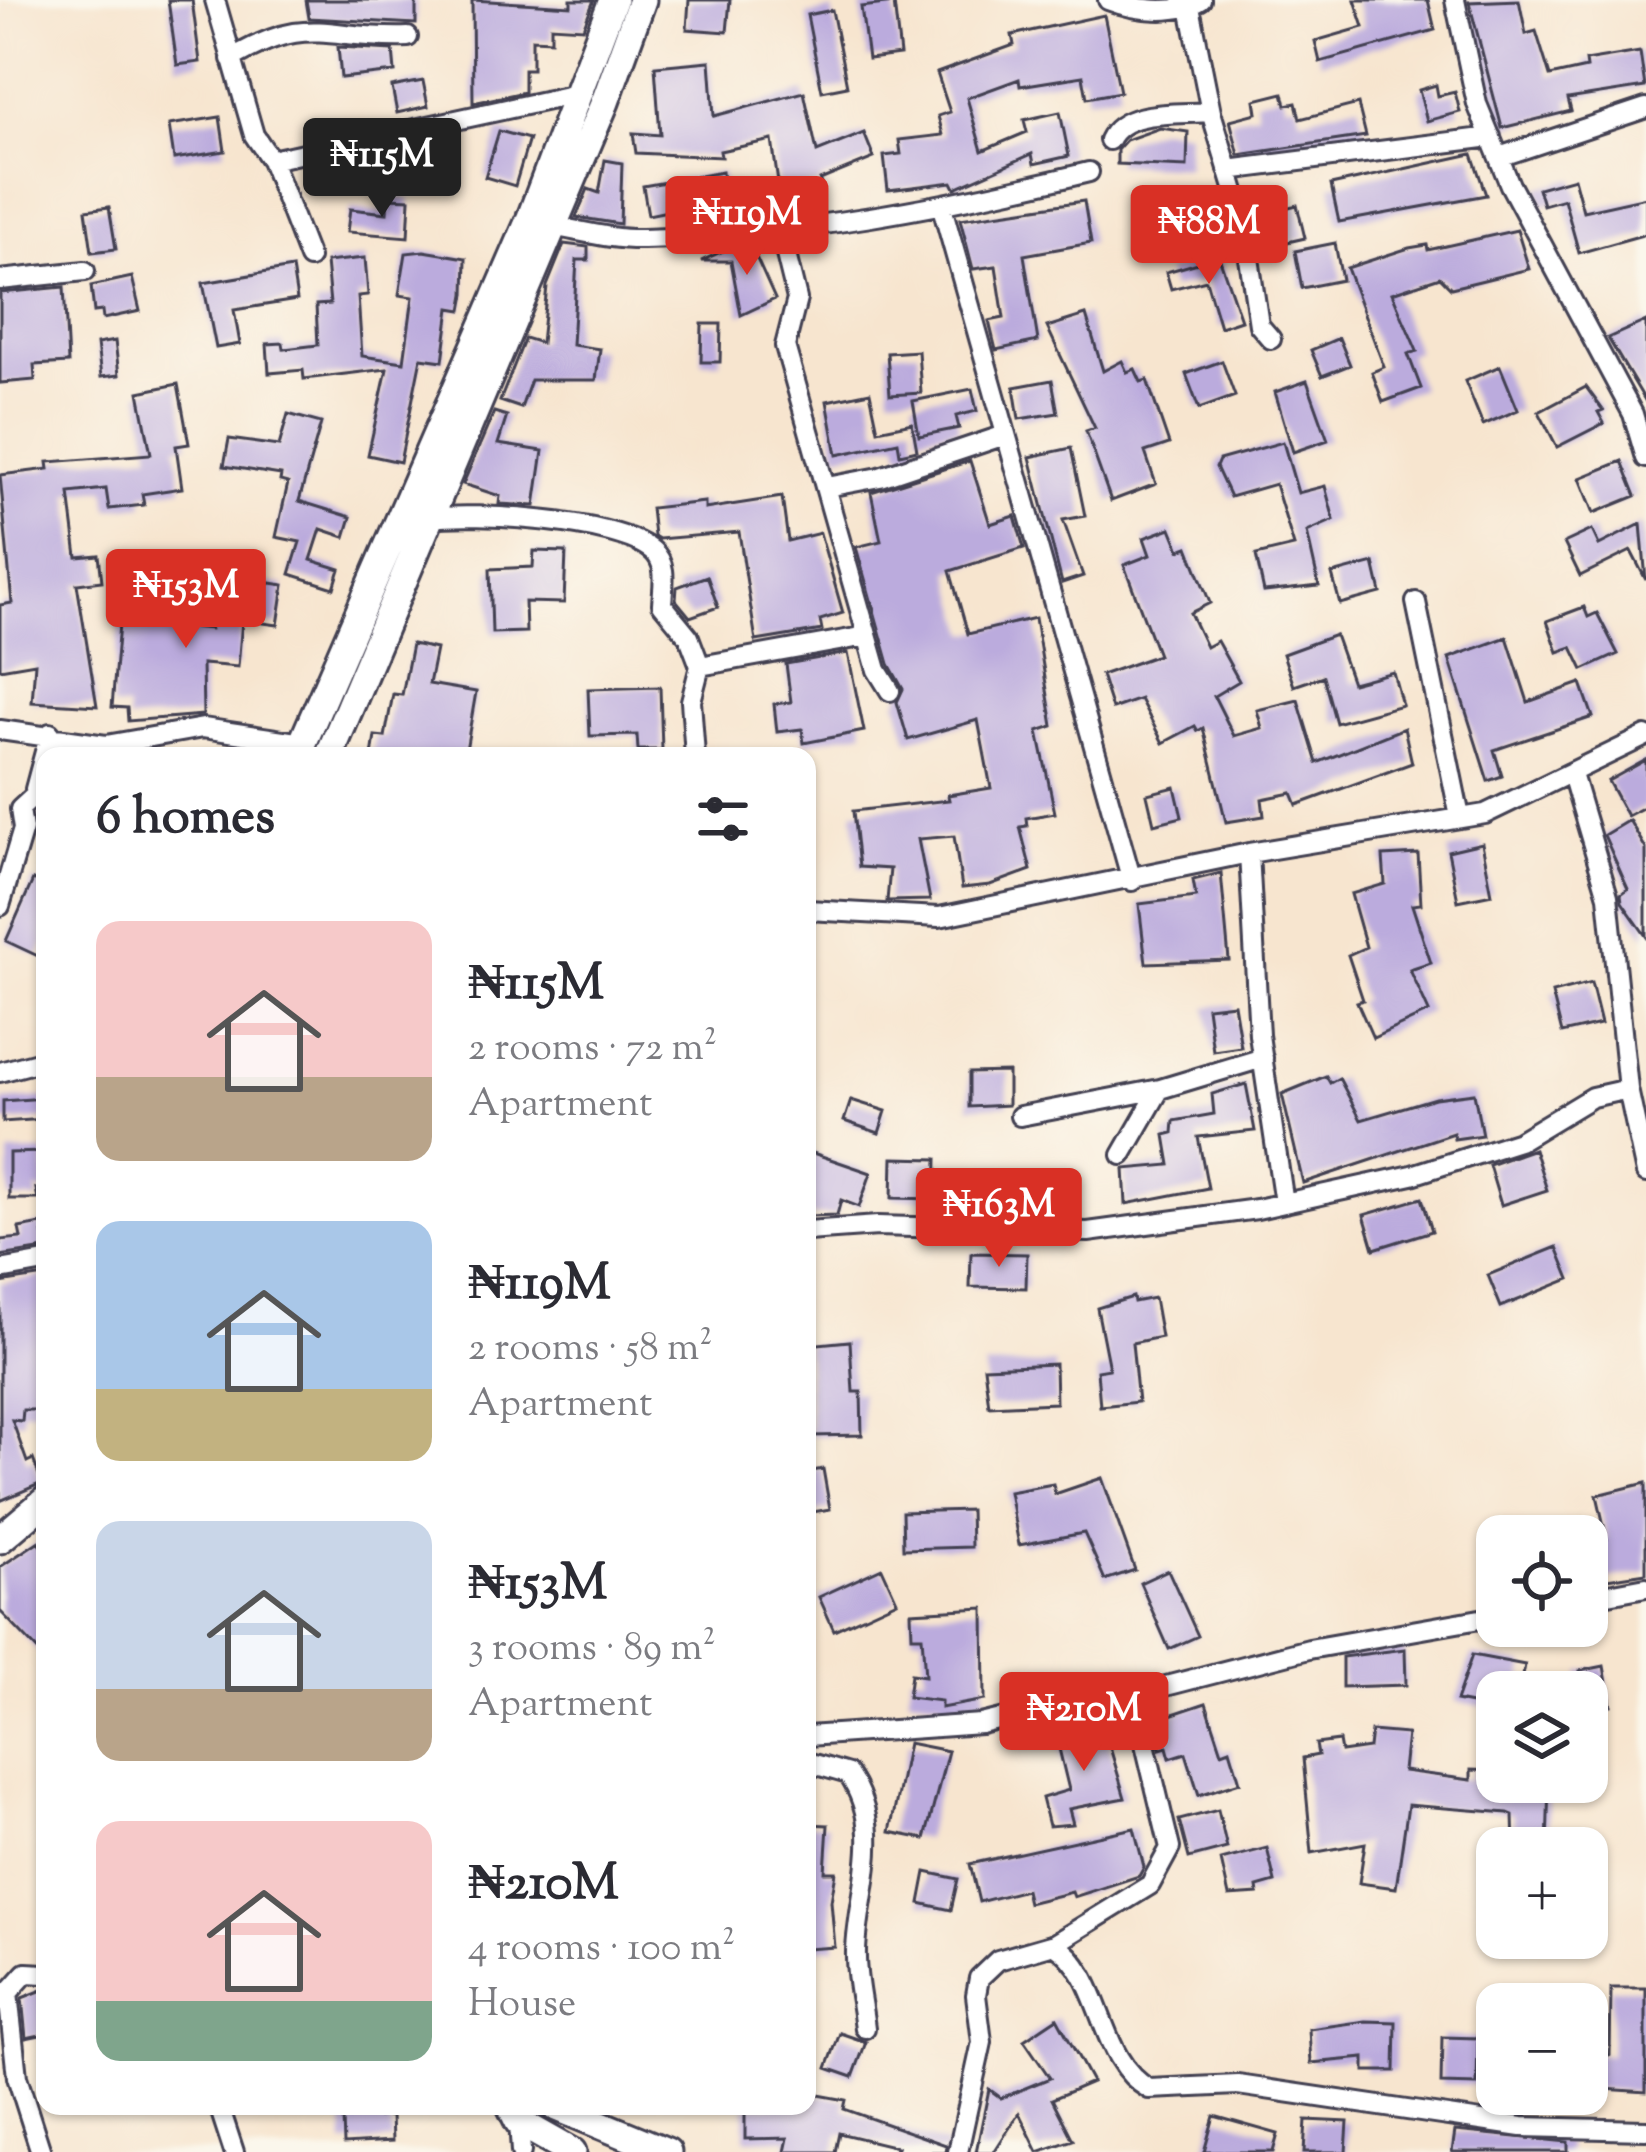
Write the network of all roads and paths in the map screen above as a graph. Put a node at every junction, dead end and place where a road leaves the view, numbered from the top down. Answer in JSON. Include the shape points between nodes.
{"nodes":[{"id":1,"x":215,"y":0,"type":"edge"},
{"id":2,"x":613,"y":0,"type":"edge"},
{"id":3,"x":642,"y":0,"type":"edge"},
{"id":4,"x":1108,"y":0,"type":"edge"},
{"id":5,"x":1456,"y":0,"type":"edge"},
{"id":6,"x":1196,"y":4,"type":"edge"},
{"id":7,"x":408,"y":37,"type":"dead end"},
{"id":8,"x":231,"y":59,"type":"junction"},
{"id":9,"x":581,"y":92,"type":"junction"},
{"id":10,"x":1646,"y":108,"type":"edge"},
{"id":11,"x":1211,"y":112,"type":"junction"},
{"id":12,"x":1491,"y":137,"type":"junction"},
{"id":13,"x":1109,"y":140,"type":"dead end"},
{"id":14,"x":1499,"y":157,"type":"junction"},
{"id":15,"x":271,"y":160,"type":"junction"},
{"id":16,"x":1228,"y":170,"type":"junction"},
{"id":17,"x":1089,"y":172,"type":"dead end"},
{"id":18,"x":943,"y":208,"type":"junction"},
{"id":19,"x":551,"y":226,"type":"junction"},
{"id":20,"x":779,"y":226,"type":"junction"},
{"id":21,"x":309,"y":258,"type":"dead end"},
{"id":22,"x":85,"y":271,"type":"dead end"},
{"id":23,"x":0,"y":280,"type":"edge"},
{"id":24,"x":1271,"y":339,"type":"dead end"},
{"id":25,"x":1005,"y":435,"type":"junction"},
{"id":26,"x":1646,"y":458,"type":"edge"},
{"id":27,"x":827,"y":487,"type":"junction"},
{"id":28,"x":429,"y":518,"type":"junction"},
{"id":29,"x":1416,"y":602,"type":"dead end"},
{"id":30,"x":867,"y":636,"type":"junction"},
{"id":31,"x":700,"y":666,"type":"junction"},
{"id":32,"x":890,"y":691,"type":"dead end"},
{"id":33,"x":0,"y":730,"type":"edge"},
{"id":34,"x":50,"y":733,"type":"junction"},
{"id":35,"x":1646,"y":736,"type":"edge"},
{"id":36,"x":47,"y":747,"type":"edge"},
{"id":37,"x":291,"y":747,"type":"edge"},
{"id":38,"x":301,"y":747,"type":"edge"},
{"id":39,"x":332,"y":747,"type":"edge"},
{"id":40,"x":695,"y":747,"type":"edge"},
{"id":41,"x":1572,"y":774,"type":"junction"},
{"id":42,"x":36,"y":792,"type":"edge"},
{"id":43,"x":1460,"y":817,"type":"junction"},
{"id":44,"x":1249,"y":853,"type":"junction"},
{"id":45,"x":1132,"y":881,"type":"junction"},
{"id":46,"x":0,"y":906,"type":"edge"},
{"id":47,"x":816,"y":910,"type":"edge"},
{"id":48,"x":1263,"y":1058,"type":"junction"},
{"id":49,"x":36,"y":1062,"type":"edge"},
{"id":50,"x":0,"y":1072,"type":"edge"},
{"id":51,"x":1160,"y":1089,"type":"junction"},
{"id":52,"x":1628,"y":1089,"type":"junction"},
{"id":53,"x":1020,"y":1116,"type":"dead end"},
{"id":54,"x":1122,"y":1155,"type":"dead end"},
{"id":55,"x":1646,"y":1173,"type":"edge"},
{"id":56,"x":1284,"y":1203,"type":"junction"},
{"id":57,"x":816,"y":1230,"type":"edge"},
{"id":58,"x":36,"y":1264,"type":"edge"},
{"id":59,"x":0,"y":1270,"type":"edge"},
{"id":60,"x":36,"y":1509,"type":"edge"},
{"id":61,"x":0,"y":1539,"type":"edge"},
{"id":62,"x":1646,"y":1587,"type":"edge"},
{"id":63,"x":1608,"y":1594,"type":"edge"},
{"id":64,"x":1476,"y":1620,"type":"edge"},
{"id":65,"x":1133,"y":1694,"type":"junction"},
{"id":66,"x":816,"y":1735,"type":"edge"},
{"id":67,"x":816,"y":1765,"type":"edge"},
{"id":68,"x":1054,"y":1944,"type":"junction"},
{"id":69,"x":36,"y":1974,"type":"edge"},
{"id":70,"x":865,"y":2028,"type":"dead end"},
{"id":71,"x":222,"y":2115,"type":"edge"},
{"id":72,"x":515,"y":2115,"type":"edge"},
{"id":73,"x":516,"y":2115,"type":"edge"},
{"id":74,"x":577,"y":2115,"type":"edge"},
{"id":75,"x":1646,"y":2130,"type":"edge"},
{"id":76,"x":41,"y":2152,"type":"edge"},
{"id":77,"x":234,"y":2152,"type":"edge"},
{"id":78,"x":520,"y":2152,"type":"edge"},
{"id":79,"x":572,"y":2152,"type":"edge"},
{"id":80,"x":667,"y":2152,"type":"edge"},
{"id":81,"x":958,"y":2152,"type":"edge"}],
"edges":[{"from":1,"to":8,"type":"street"},
{"from":2,"to":9,"type":"main road"},
{"from":3,"to":19,"type":"main road"},
{"from":4,"to":6,"type":"street","via":[[1130,8]]},
{"from":5,"to":12,"type":"street"},
{"from":6,"to":11,"type":"street","via":[[1188,17]]},
{"from":7,"to":8,"type":"street","via":[[304,29]]},
{"from":8,"to":15,"type":"street","via":[[254,135]]},
{"from":9,"to":15,"type":"street"},
{"from":9,"to":38,"type":"main road"},
{"from":10,"to":14,"type":"street"},
{"from":11,"to":13,"type":"street","via":[[1129,119]]},
{"from":11,"to":16,"type":"street"},
{"from":12,"to":14,"type":"street"},
{"from":12,"to":16,"type":"street"},
{"from":14,"to":26,"type":"street","via":[[1633,414]]},
{"from":15,"to":21,"type":"street"},
{"from":16,"to":24,"type":"street","via":[[1244,218],[1259,325]]},
{"from":17,"to":18,"type":"street"},
{"from":18,"to":20,"type":"street"},
{"from":18,"to":25,"type":"street"},
{"from":19,"to":20,"type":"street","via":[[639,239]]},
{"from":19,"to":28,"type":"main road"},
{"from":20,"to":27,"type":"street","via":[[796,299],[785,346]]},
{"from":22,"to":23,"type":"street"},
{"from":25,"to":27,"type":"street"},
{"from":25,"to":45,"type":"street"},
{"from":27,"to":30,"type":"street"},
{"from":28,"to":31,"type":"street","via":[[555,525],[640,542],[663,566],[662,604]]},
{"from":28,"to":39,"type":"main road"},
{"from":29,"to":43,"type":"street"},
{"from":30,"to":31,"type":"street"},
{"from":30,"to":32,"type":"street"},
{"from":31,"to":40,"type":"street"},
{"from":33,"to":34,"type":"street"},
{"from":34,"to":36,"type":"street"},
{"from":34,"to":37,"type":"street","via":[[106,745],[203,728]]},
{"from":35,"to":41,"type":"street"},
{"from":41,"to":43,"type":"street","via":[[1485,814]]},
{"from":41,"to":52,"type":"street","via":[[1608,896]]},
{"from":42,"to":46,"type":"street","via":[[20,809],[23,829]]},
{"from":43,"to":44,"type":"street"},
{"from":44,"to":45,"type":"street"},
{"from":44,"to":48,"type":"street"},
{"from":45,"to":47,"type":"street","via":[[939,917]]},
{"from":48,"to":51,"type":"street"},
{"from":48,"to":56,"type":"street"},
{"from":49,"to":50,"type":"street"},
{"from":51,"to":53,"type":"street"},
{"from":51,"to":54,"type":"street"},
{"from":52,"to":55,"type":"street"},
{"from":52,"to":56,"type":"street","via":[[1592,1097],[1519,1141]]},
{"from":56,"to":57,"type":"street","via":[[1088,1232]]},
{"from":58,"to":59,"type":"street"},
{"from":60,"to":61,"type":"main road"},
{"from":62,"to":63,"type":"street"},
{"from":64,"to":65,"type":"street","via":[[1309,1649]]},
{"from":65,"to":66,"type":"street","via":[[1085,1712]]},
{"from":65,"to":68,"type":"street","via":[[1169,1847],[1150,1885]]},
{"from":67,"to":70,"type":"street","via":[[848,1774],[867,1829],[871,1867],[855,1954]]},
{"from":68,"to":75,"type":"street","via":[[1080,1972],[1125,2070],[1149,2089],[1238,2084],[1522,2127]]},
{"from":68,"to":81,"type":"street","via":[[998,1960],[979,1978],[982,2042]]},
{"from":69,"to":76,"type":"street","via":[[26,1973],[8,1993],[17,2077]]},
{"from":71,"to":77,"type":"street"},
{"from":72,"to":78,"type":"street"},
{"from":73,"to":79,"type":"main road"},
{"from":74,"to":80,"type":"main road"}]}
